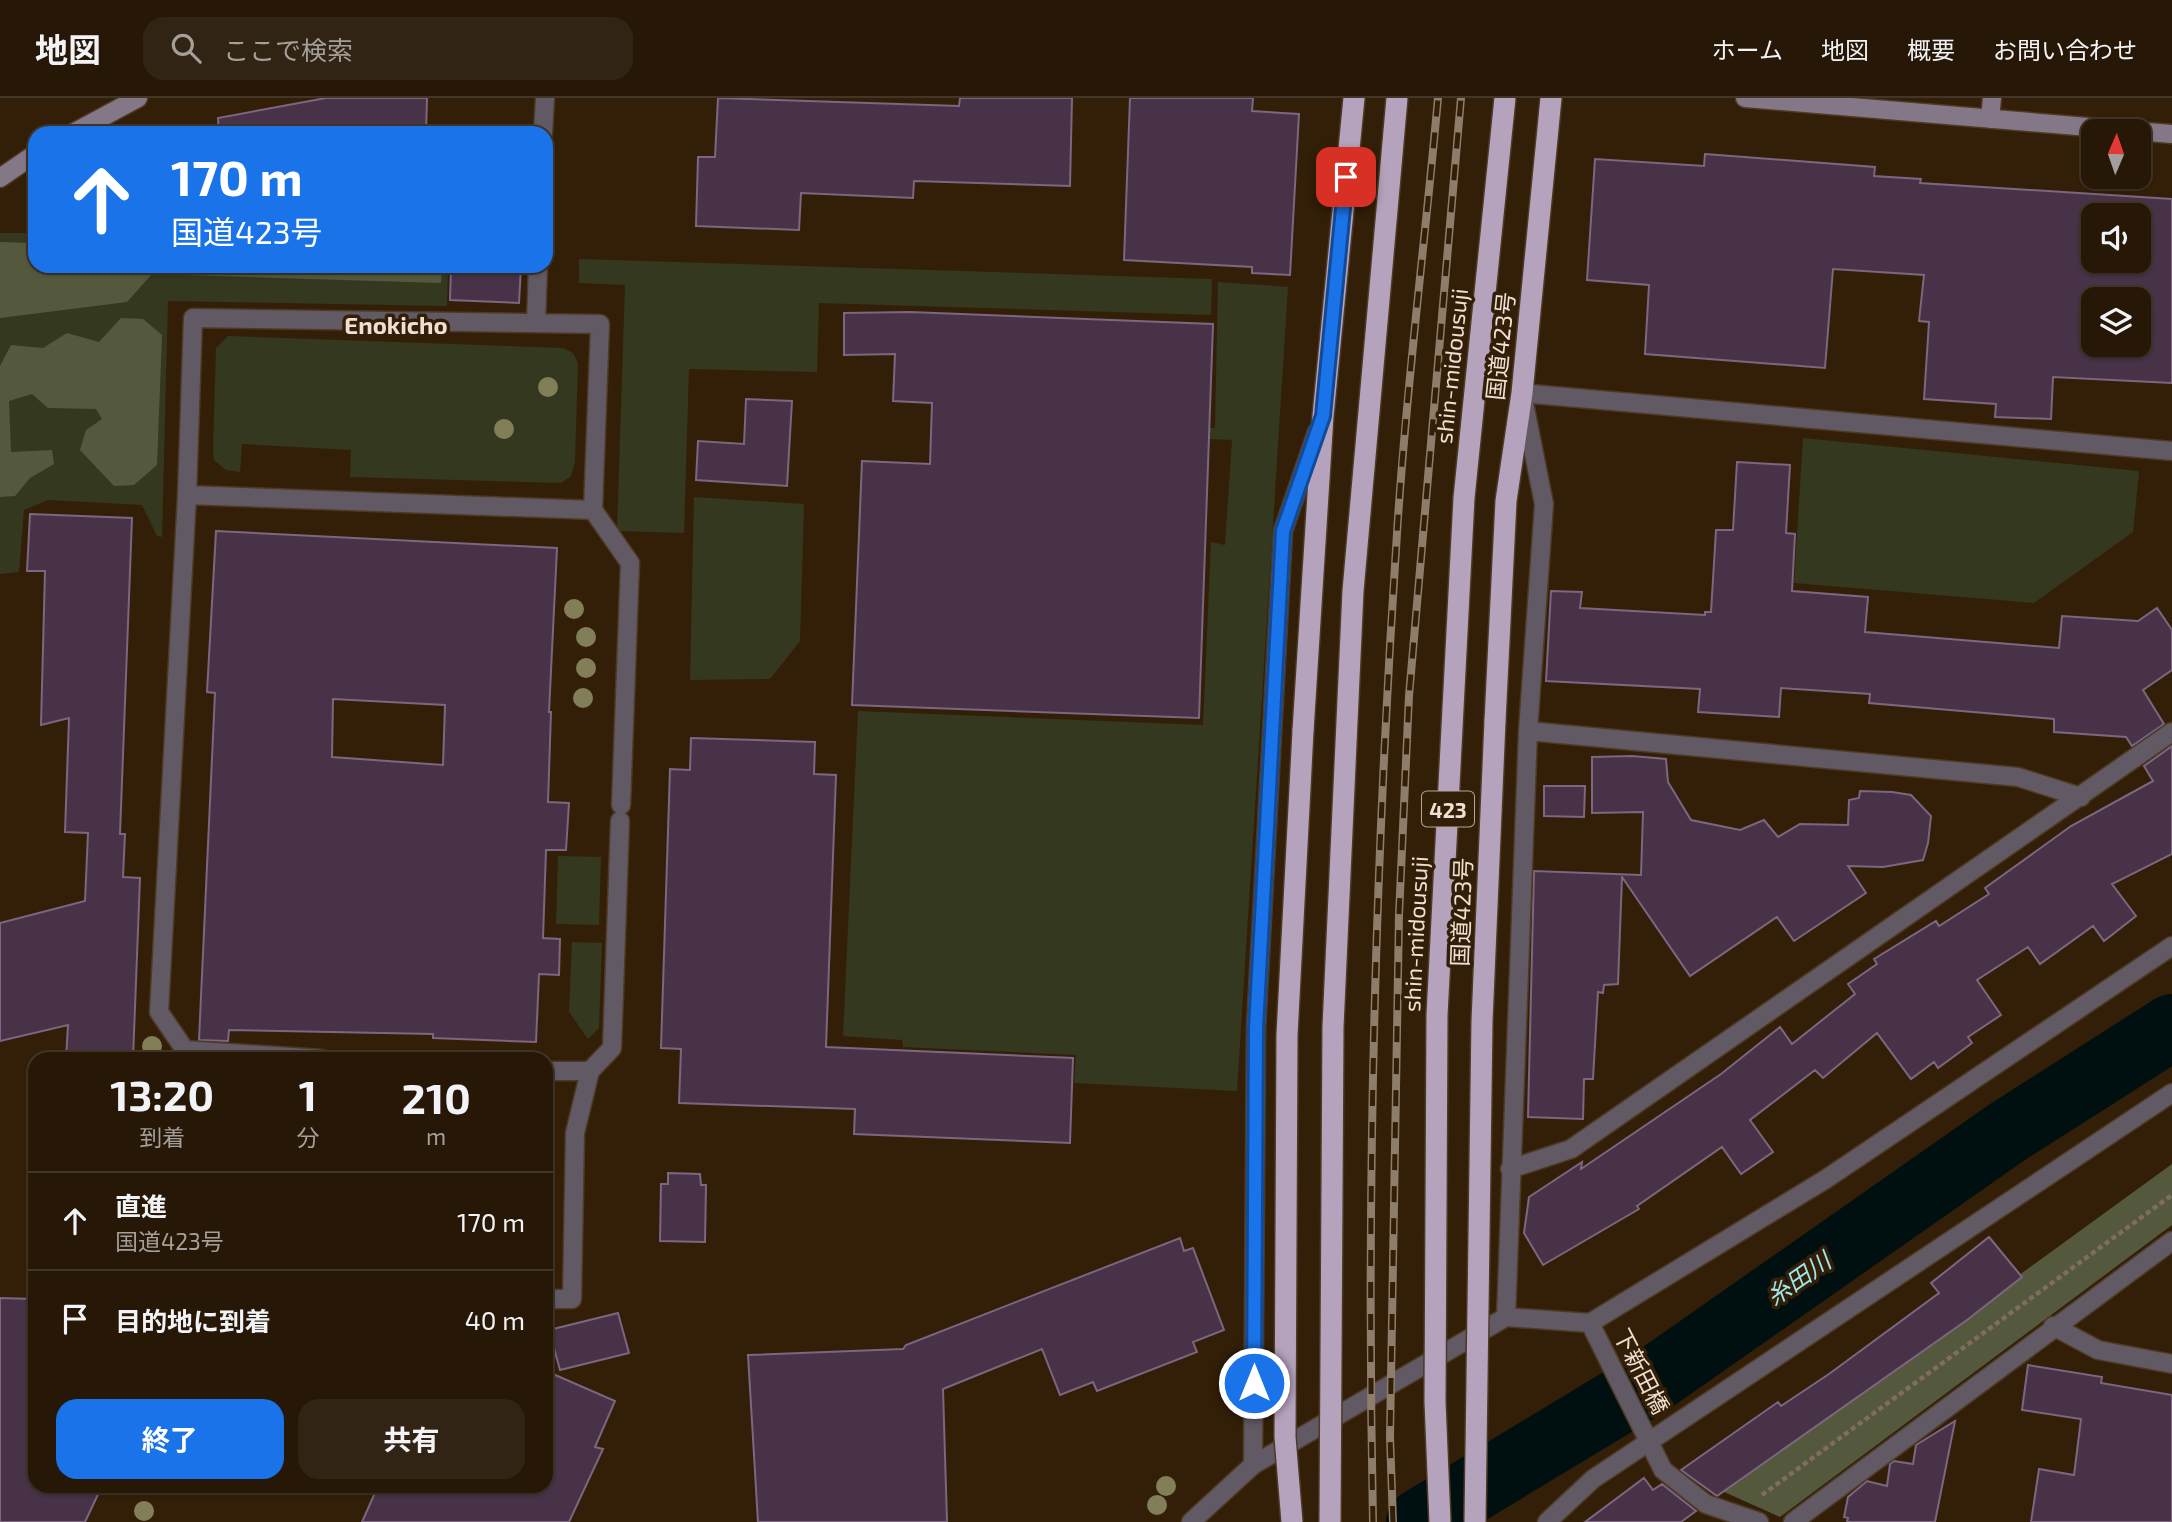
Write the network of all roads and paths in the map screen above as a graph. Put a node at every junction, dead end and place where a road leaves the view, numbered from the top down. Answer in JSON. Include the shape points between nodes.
{"nodes":[{"id":1,"x":545,"y":98,"type":"edge"},
{"id":2,"x":1354,"y":98,"type":"edge"},
{"id":3,"x":1397,"y":98,"type":"edge"},
{"id":4,"x":1505,"y":98,"type":"edge"},
{"id":5,"x":1551,"y":98,"type":"edge"},
{"id":6,"x":1745,"y":98,"type":"edge"},
{"id":7,"x":1992,"y":98,"type":"edge"},
{"id":8,"x":133,"y":99,"type":"edge"},
{"id":9,"x":1990,"y":119,"type":"junction"},
{"id":10,"x":85,"y":126,"type":"edge"},
{"id":11,"x":544,"y":126,"type":"edge"},
{"id":12,"x":2172,"y":134,"type":"edge"},
{"id":13,"x":28,"y":159,"type":"edge"},
{"id":14,"x":0,"y":178,"type":"edge"},
{"id":15,"x":538,"y":273,"type":"edge"},
{"id":16,"x":536,"y":322,"type":"junction"},
{"id":17,"x":1522,"y":393,"type":"junction"},
{"id":18,"x":1323,"y":416,"type":"junction"},
{"id":19,"x":2172,"y":451,"type":"edge"},
{"id":20,"x":187,"y":495,"type":"junction"},
{"id":21,"x":593,"y":510,"type":"junction"},
{"id":22,"x":1528,"y":731,"type":"junction"},
{"id":23,"x":2172,"y":733,"type":"edge"},
{"id":24,"x":2081,"y":797,"type":"junction"},
{"id":25,"x":2172,"y":946,"type":"edge"},
{"id":26,"x":215,"y":1052,"type":"edge"},
{"id":27,"x":553,"y":1071,"type":"edge"},
{"id":28,"x":590,"y":1071,"type":"junction"},
{"id":29,"x":2172,"y":1093,"type":"edge"},
{"id":30,"x":1510,"y":1169,"type":"junction"},
{"id":31,"x":2172,"y":1195,"type":"edge"},
{"id":32,"x":2172,"y":1241,"type":"edge"},
{"id":33,"x":553,"y":1299,"type":"edge"},
{"id":34,"x":1506,"y":1317,"type":"junction"},
{"id":35,"x":1590,"y":1323,"type":"junction"},
{"id":36,"x":2053,"y":1326,"type":"junction"},
{"id":37,"x":2172,"y":1364,"type":"edge"},
{"id":38,"x":1651,"y":1441,"type":"junction"},
{"id":39,"x":1254,"y":1465,"type":"junction"},
{"id":40,"x":1736,"y":1514,"type":"junction"},
{"id":41,"x":1191,"y":1522,"type":"edge"},
{"id":42,"x":1292,"y":1522,"type":"edge"},
{"id":43,"x":1330,"y":1522,"type":"edge"},
{"id":44,"x":1440,"y":1522,"type":"edge"},
{"id":45,"x":1475,"y":1522,"type":"edge"},
{"id":46,"x":1547,"y":1522,"type":"edge"},
{"id":47,"x":1759,"y":1522,"type":"edge"},
{"id":48,"x":1793,"y":1522,"type":"edge"}],
"edges":[{"from":1,"to":11,"type":"street"},
{"from":2,"to":18,"type":"highway"},
{"from":3,"to":43,"type":"highway","bridge":true,"via":[[1352,618],[1333,1027]]},
{"from":4,"to":44,"type":"highway","name":"shin-midousuji","number":"423","bridge":true,"via":[[1464,498],[1437,1015],[1435,1402]]},
{"from":5,"to":17,"type":"highway","name":"国道423号","number":"423"},
{"from":6,"to":9,"type":"street"},
{"from":7,"to":9,"type":"street"},
{"from":8,"to":10,"type":"street"},
{"from":9,"to":12,"type":"street"},
{"from":13,"to":14,"type":"street"},
{"from":15,"to":16,"type":"street"},
{"from":16,"to":20,"type":"street","via":[[193,318]]},
{"from":16,"to":21,"type":"street","via":[[600,324]]},
{"from":17,"to":19,"type":"street"},
{"from":17,"to":22,"type":"street","via":[[1544,504]]},
{"from":17,"to":45,"type":"highway","name":"国道423号","number":"423","bridge":true,"via":[[1506,501],[1482,1021]]},
{"from":18,"to":39,"type":"street","via":[[1283,531],[1256,1028]]},
{"from":18,"to":42,"type":"highway","bridge":true,"via":[[1287,1035],[1285,1437]]},
{"from":20,"to":21,"type":"street"},
{"from":20,"to":26,"type":"street","via":[[159,1012],[185,1050]]},
{"from":21,"to":28,"type":"street","via":[[630,564],[612,1048]]},
{"from":22,"to":24,"type":"street","via":[[2018,777]]},
{"from":22,"to":30,"type":"street"},
{"from":23,"to":24,"type":"street"},
{"from":24,"to":30,"type":"street","via":[[1571,1149]]},
{"from":25,"to":35,"type":"street","via":[[1826,1180]]},
{"from":27,"to":28,"type":"street"},
{"from":28,"to":33,"type":"street","via":[[575,1133],[572,1298]]},
{"from":29,"to":38,"type":"street"},
{"from":30,"to":34,"type":"street"},
{"from":31,"to":40,"type":"path"},
{"from":32,"to":36,"type":"street"},
{"from":34,"to":35,"type":"street"},
{"from":34,"to":39,"type":"street"},
{"from":35,"to":38,"type":"street","name":"下新田橋"},
{"from":36,"to":37,"type":"street","via":[[2098,1350]]},
{"from":36,"to":48,"type":"street"},
{"from":38,"to":40,"type":"street","name":"下新田橋","via":[[1663,1470],[1706,1504]]},
{"from":38,"to":46,"type":"street","via":[[1593,1479]]},
{"from":39,"to":41,"type":"street"},
{"from":40,"to":47,"type":"street","name":"下新田橋"}]}
